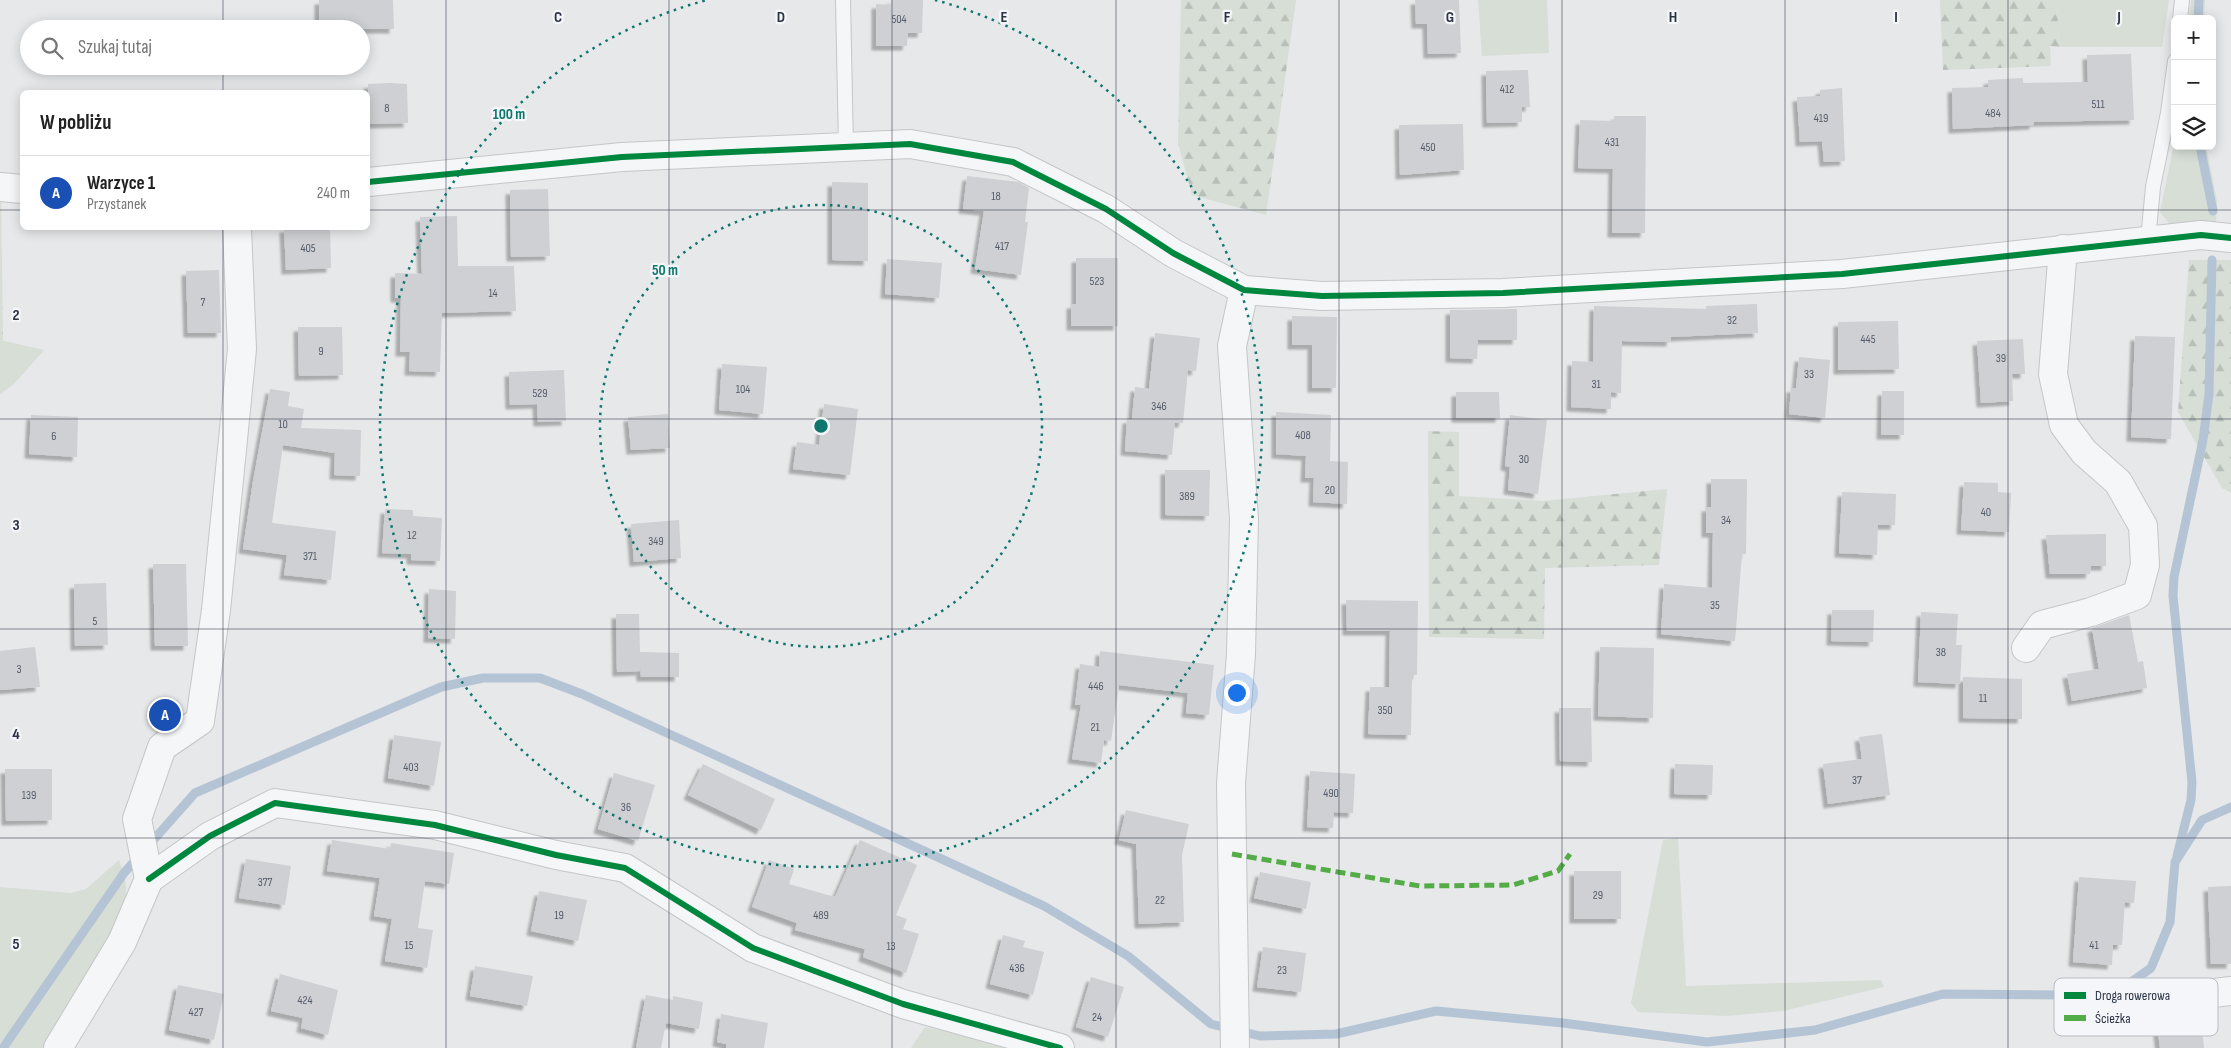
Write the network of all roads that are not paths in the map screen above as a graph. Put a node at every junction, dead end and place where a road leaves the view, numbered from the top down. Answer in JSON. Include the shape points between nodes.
{"nodes":[{"id":1,"x":843,"y":0,"type":"edge"},
{"id":2,"x":2182,"y":0,"type":"edge"},
{"id":3,"x":2180,"y":15,"type":"edge"},
{"id":4,"x":2171,"y":91,"type":"edge"},
{"id":5,"x":846,"y":147,"type":"junction"},
{"id":6,"x":370,"y":182,"type":"edge"},
{"id":7,"x":0,"y":187,"type":"edge"},
{"id":8,"x":20,"y":189,"type":"edge"},
{"id":9,"x":236,"y":230,"type":"edge"},
{"id":10,"x":2231,"y":238,"type":"edge"},
{"id":11,"x":2148,"y":240,"type":"junction"},
{"id":12,"x":2063,"y":249,"type":"junction"},
{"id":13,"x":1244,"y":290,"type":"junction"},
{"id":14,"x":2026,"y":648,"type":"dead end"},
{"id":15,"x":149,"y":876,"type":"junction"},
{"id":16,"x":2231,"y":991,"type":"edge"},
{"id":17,"x":2218,"y":993,"type":"edge"},
{"id":18,"x":58,"y":1048,"type":"edge"},
{"id":19,"x":1060,"y":1048,"type":"edge"},
{"id":20,"x":1235,"y":1048,"type":"edge"}],
"edges":[{"from":1,"to":5,"type":"lane"},
{"from":2,"to":3,"type":"lane"},
{"from":4,"to":11,"type":"lane","via":[[2153,187]]},
{"from":5,"to":6,"type":"street","via":[[622,157]]},
{"from":5,"to":13,"type":"street","via":[[910,144],[1013,162],[1106,209],[1173,253]]},
{"from":7,"to":8,"type":"street"},
{"from":9,"to":15,"type":"street","via":[[242,349],[216,610],[200,721],[162,747],[137,820]]},
{"from":10,"to":11,"type":"street","via":[[2201,235]]},
{"from":11,"to":12,"type":"street"},
{"from":12,"to":13,"type":"street","via":[[1842,274],[1503,293],[1322,296]]},
{"from":12,"to":14,"type":"street","via":[[2053,374],[2064,425],[2084,452],[2118,482],[2143,526],[2145,565],[2137,595],[2042,625]]},
{"from":13,"to":20,"type":"street","via":[[1232,346],[1244,519],[1241,654],[1232,783]]},
{"from":15,"to":18,"type":"street","via":[[122,942]]},
{"from":15,"to":19,"type":"street","via":[[210,836],[275,803],[435,825],[556,855],[625,868],[752,948],[903,1004]]},
{"from":16,"to":17,"type":"street"}]}
